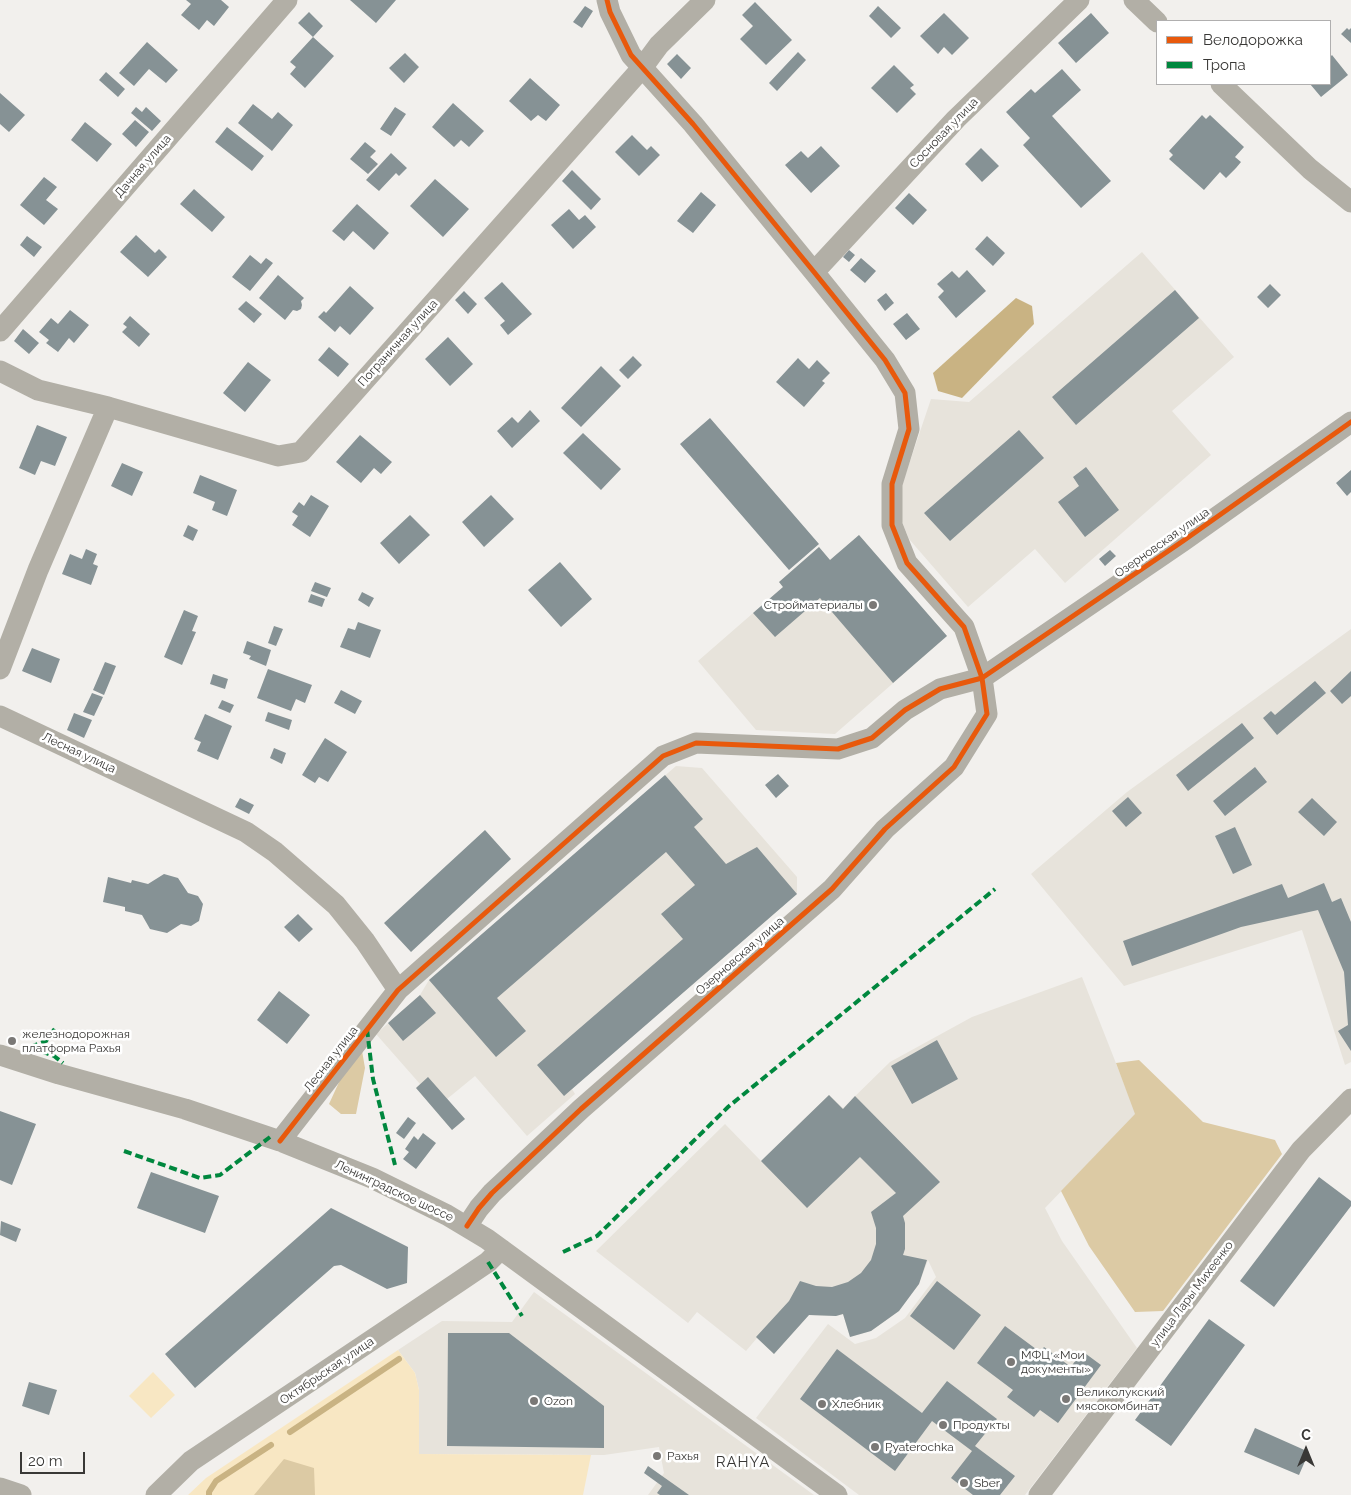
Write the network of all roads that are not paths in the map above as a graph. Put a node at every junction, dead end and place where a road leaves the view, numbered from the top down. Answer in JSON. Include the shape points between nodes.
{"nodes":[{"id":1,"x":287,"y":0,"type":"edge"},
{"id":2,"x":607,"y":0,"type":"edge"},
{"id":3,"x":705,"y":0,"type":"edge"},
{"id":4,"x":1079,"y":0,"type":"edge"},
{"id":5,"x":1134,"y":0,"type":"edge"},
{"id":6,"x":1156,"y":21,"type":"edge"},
{"id":7,"x":642,"y":68,"type":"junction"},
{"id":8,"x":1222,"y":85,"type":"edge"},
{"id":9,"x":1351,"y":202,"type":"edge"},
{"id":10,"x":814,"y":272,"type":"junction"},
{"id":11,"x":0,"y":331,"type":"edge"},
{"id":12,"x":0,"y":371,"type":"edge"},
{"id":13,"x":108,"y":407,"type":"junction"},
{"id":14,"x":1351,"y":422,"type":"edge"},
{"id":15,"x":0,"y":669,"type":"edge"},
{"id":16,"x":982,"y":678,"type":"junction"},
{"id":17,"x":0,"y":716,"type":"edge"},
{"id":18,"x":398,"y":990,"type":"junction"},
{"id":19,"x":0,"y":1055,"type":"edge"},
{"id":20,"x":1351,"y":1098,"type":"edge"},
{"id":21,"x":280,"y":1141,"type":"junction"},
{"id":22,"x":467,"y":1226,"type":"junction"},
{"id":23,"x":501,"y":1249,"type":"junction"},
{"id":24,"x":0,"y":1488,"type":"edge"},
{"id":25,"x":21,"y":1495,"type":"edge"},
{"id":26,"x":156,"y":1495,"type":"edge"},
{"id":27,"x":837,"y":1495,"type":"edge"},
{"id":28,"x":1039,"y":1495,"type":"edge"}],
"edges":[{"from":1,"to":11,"type":"street","name":"Дачная улица"},
{"from":2,"to":7,"type":"street","via":[[631,55]]},
{"from":3,"to":7,"type":"street","name":"Пограничная улица","via":[[659,45]]},
{"from":4,"to":10,"type":"street","name":"Сосновая улица","via":[[956,119]]},
{"from":5,"to":6,"type":"street"},
{"from":7,"to":10,"type":"street","via":[[693,124]]},
{"from":7,"to":13,"type":"street","name":"Пограничная улица","via":[[300,452],[278,456]]},
{"from":8,"to":9,"type":"street","via":[[1310,169]]},
{"from":10,"to":16,"type":"street","via":[[885,360],[905,393],[909,429],[892,484],[892,525],[907,562],[964,627]]},
{"from":12,"to":13,"type":"street","name":"Пограничная улица","via":[[38,390]]},
{"from":13,"to":15,"type":"street","via":[[38,570]]},
{"from":14,"to":16,"type":"street","name":"Озерновская улица"},
{"from":16,"to":18,"type":"street","name":"Озерновская улица","via":[[940,689],[905,710],[872,738],[838,749],[696,743],[663,756]]},
{"from":16,"to":22,"type":"street","name":"Озерновская улица","via":[[987,714],[954,767],[885,829],[832,889],[581,1108],[492,1193]]},
{"from":17,"to":18,"type":"street","name":"Лесная улица","via":[[246,832],[275,852],[336,905]]},
{"from":18,"to":21,"type":"street","name":"Лесная улица"},
{"from":19,"to":21,"type":"street","name":"Ленинградское шоссе","via":[[185,1108]]},
{"from":20,"to":28,"type":"street","name":"улица Лары Михеенко","via":[[1301,1150]]},
{"from":21,"to":22,"type":"street","name":"Ленинградское шоссе","via":[[372,1178]]},
{"from":22,"to":23,"type":"street","name":"Ленинградское шоссе"},
{"from":23,"to":26,"type":"street","name":"Октябрьская улица","via":[[458,1283],[191,1461]]},
{"from":23,"to":27,"type":"street","name":"Ленинградское шоссе"},
{"from":24,"to":25,"type":"street"}]}
